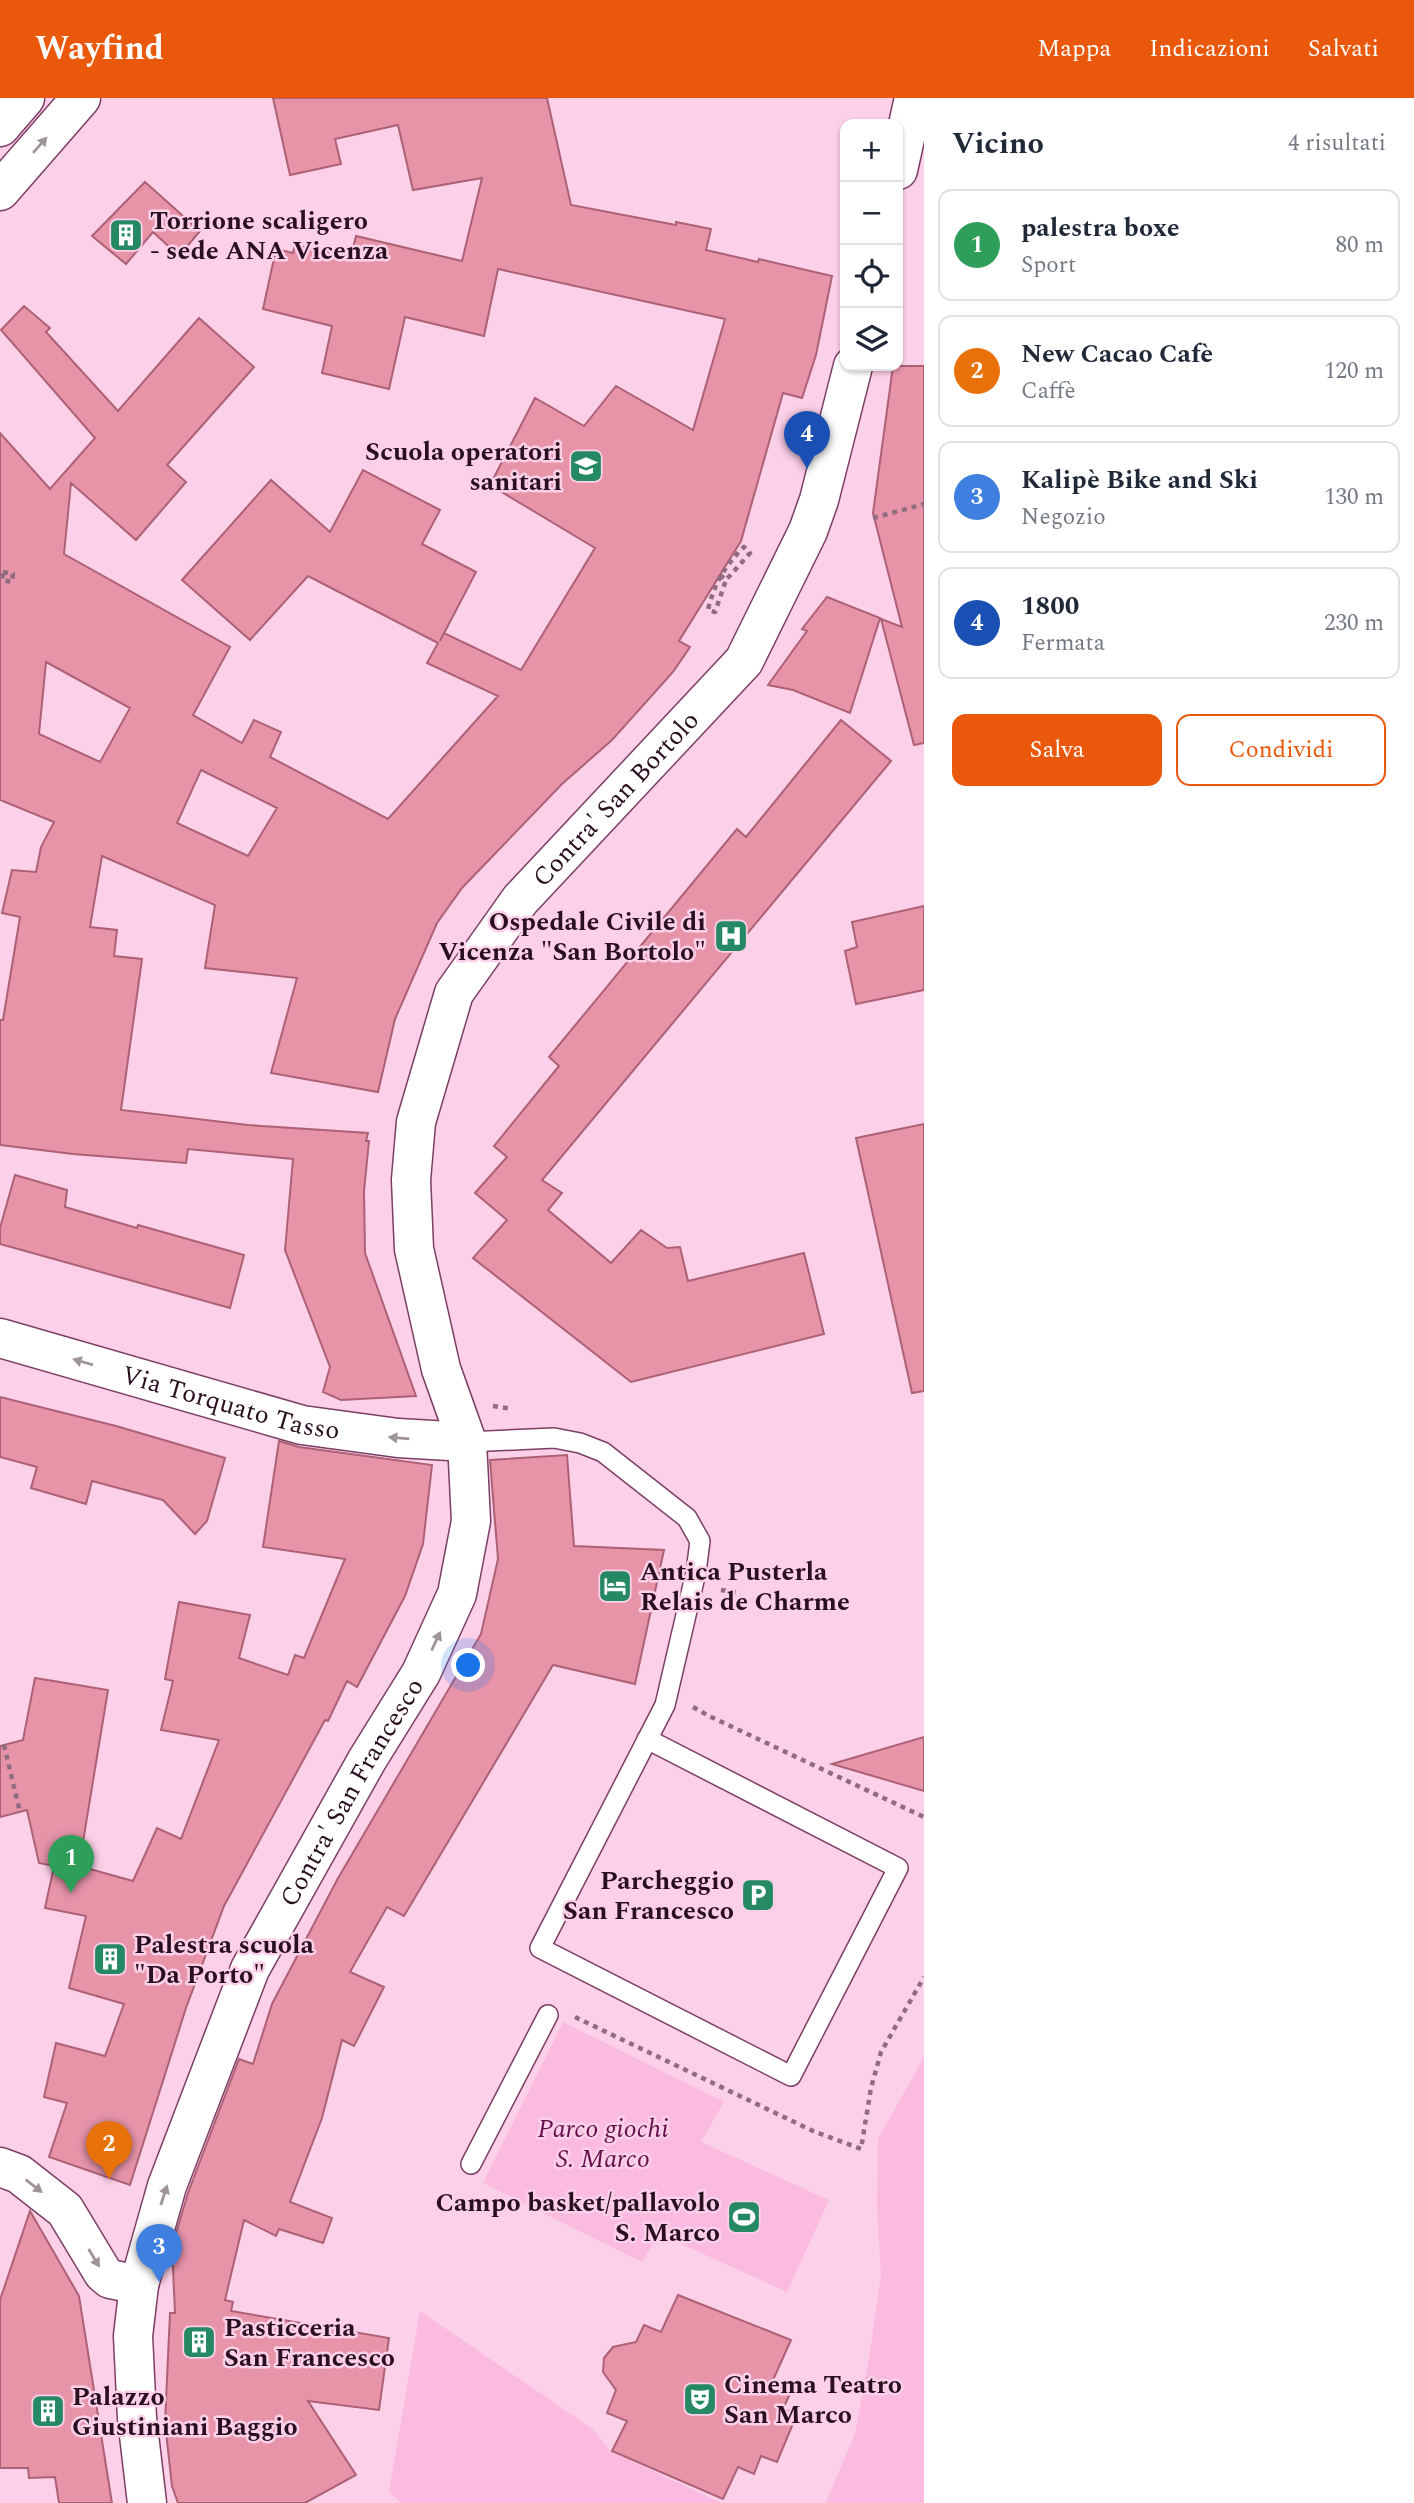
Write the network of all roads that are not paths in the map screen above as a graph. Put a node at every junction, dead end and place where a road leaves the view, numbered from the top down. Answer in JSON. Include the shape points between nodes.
{"nodes":[{"id":1,"x":25,"y":98,"type":"edge"},
{"id":2,"x":81,"y":98,"type":"edge"},
{"id":3,"x":914,"y":98,"type":"edge"},
{"id":4,"x":0,"y":127,"type":"edge"},
{"id":5,"x":903,"y":148,"type":"edge"},
{"id":6,"x":0,"y":191,"type":"edge"},
{"id":7,"x":852,"y":371,"type":"edge"},
{"id":8,"x":0,"y":1338,"type":"edge"},
{"id":9,"x":467,"y":1442,"type":"junction"},
{"id":10,"x":647,"y":1739,"type":"junction"},
{"id":11,"x":548,"y":2015,"type":"road end"},
{"id":12,"x":471,"y":2164,"type":"dead end"},
{"id":13,"x":0,"y":2167,"type":"edge"},
{"id":14,"x":139,"y":2285,"type":"junction"},
{"id":15,"x":147,"y":2503,"type":"edge"}],
"edges":[{"from":1,"to":4,"type":"street"},
{"from":6,"to":2,"type":"street","one_way":true},
{"from":3,"to":5,"type":"street"},
{"from":7,"to":9,"type":"street","name":"Contra' San Bortolo","via":[[808,531],[744,662],[520,900],[454,993],[416,1122],[411,1180],[414,1250],[441,1369]]},
{"from":9,"to":8,"type":"street","name":"Via Torquato Tasso","one_way":true,"via":[[302,1425]]},
{"from":9,"to":10,"type":"lane","via":[[554,1438],[580,1443],[603,1452],[687,1518],[700,1541],[696,1572],[665,1705]]},
{"from":14,"to":9,"type":"street","name":"Contra' San Francesco","one_way":true,"via":[[167,2186],[250,1969],[421,1672],[457,1594],[471,1521]]},
{"from":10,"to":10,"type":"lane","via":[[540,1948],[792,2076],[898,1868]]},
{"from":11,"to":12,"type":"lane"},
{"from":13,"to":14,"type":"street","one_way":true,"via":[[19,2174],[65,2210],[110,2279]]},
{"from":14,"to":15,"type":"street","name":"Contra' San Francesco","via":[[134,2376]]}]}
